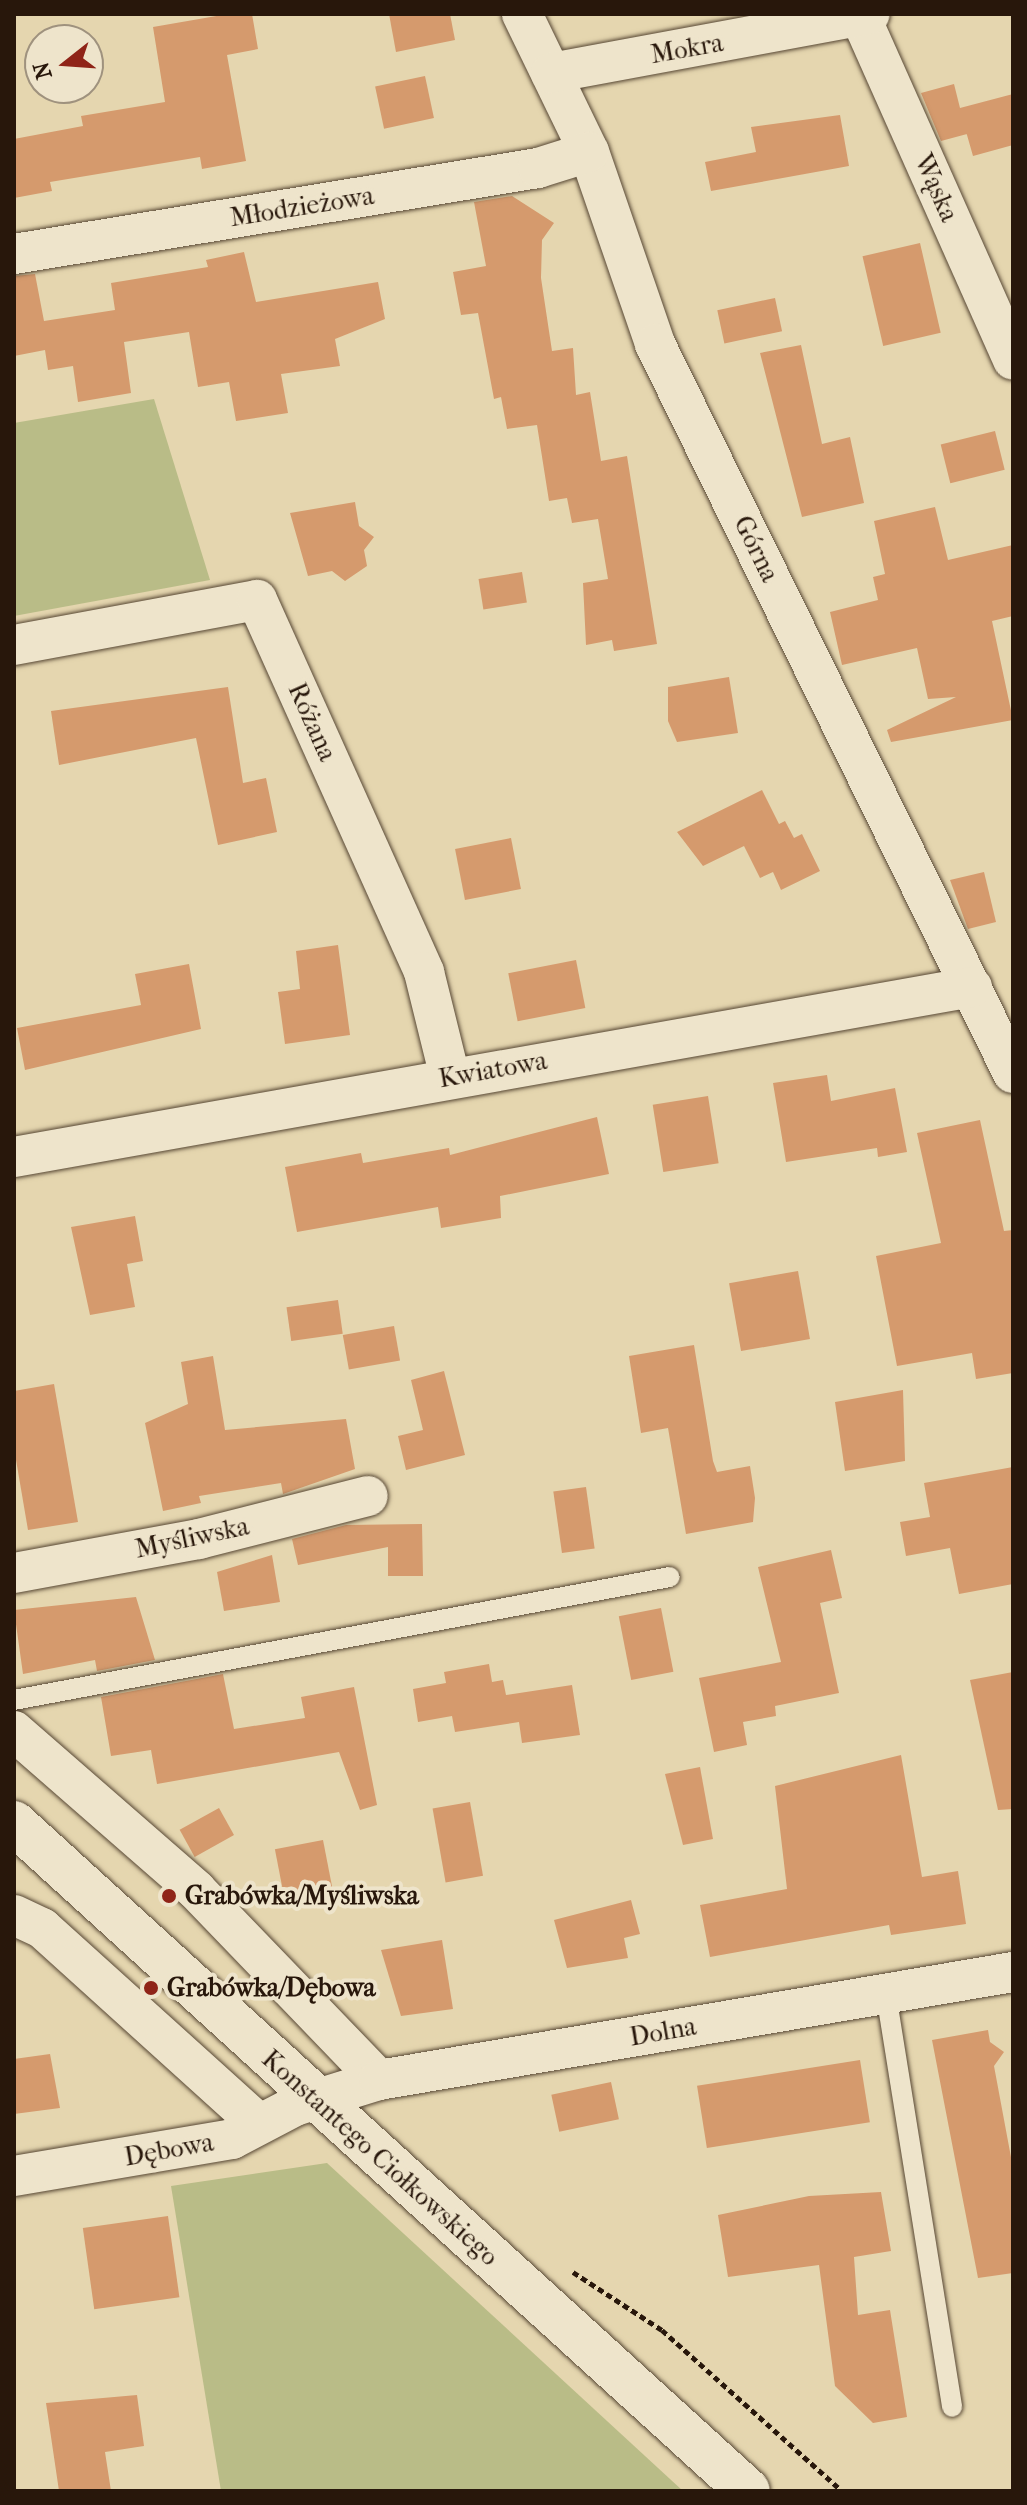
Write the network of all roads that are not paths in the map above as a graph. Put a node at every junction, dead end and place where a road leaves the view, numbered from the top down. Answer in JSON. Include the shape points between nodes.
{"nodes":[{"id":1,"x":522,"y":14,"type":"edge"},
{"id":2,"x":865,"y":15,"type":"edge"},
{"id":3,"x":551,"y":73,"type":"junction"},
{"id":4,"x":589,"y":152,"type":"junction"},
{"id":5,"x":14,"y":254,"type":"edge"},
{"id":6,"x":1013,"y":360,"type":"edge"},
{"id":7,"x":14,"y":645,"type":"edge"},
{"id":8,"x":972,"y":987,"type":"junction"},
{"id":9,"x":1004,"y":1036,"type":"edge"},
{"id":10,"x":1013,"y":1073,"type":"edge"},
{"id":11,"x":450,"y":1077,"type":"junction"},
{"id":12,"x":14,"y":1157,"type":"edge"},
{"id":13,"x":368,"y":1496,"type":"dead end"},
{"id":14,"x":14,"y":1573,"type":"edge"},
{"id":15,"x":670,"y":1577,"type":"dead end"},
{"id":16,"x":14,"y":1700,"type":"edge"},
{"id":17,"x":14,"y":1731,"type":"edge"},
{"id":18,"x":14,"y":1823,"type":"edge"},
{"id":19,"x":14,"y":1915,"type":"edge"},
{"id":20,"x":1013,"y":1972,"type":"edge"},
{"id":21,"x":886,"y":1994,"type":"junction"},
{"id":22,"x":379,"y":2080,"type":"junction"},
{"id":23,"x":315,"y":2099,"type":"junction"},
{"id":24,"x":258,"y":2123,"type":"junction"},
{"id":25,"x":14,"y":2176,"type":"edge"},
{"id":26,"x":952,"y":2407,"type":"dead end"},
{"id":27,"x":748,"y":2491,"type":"edge"}],
"edges":[{"from":1,"to":3,"type":"street","name":"Górna"},
{"from":2,"to":3,"type":"street","name":"Mokra"},
{"from":2,"to":6,"type":"street","name":"Wąska"},
{"from":3,"to":4,"type":"street","name":"Górna"},
{"from":4,"to":5,"type":"street","name":"Młodzieżowa","via":[[538,168]]},
{"from":4,"to":8,"type":"street","name":"Górna","via":[[655,344]]},
{"from":7,"to":11,"type":"street","name":"Różana","via":[[257,600],[424,972]]},
{"from":8,"to":9,"type":"street","name":"Górna"},
{"from":8,"to":11,"type":"street","name":"Kwiatowa"},
{"from":9,"to":10,"type":"street","name":"Górna"},
{"from":11,"to":12,"type":"street","name":"Kwiatowa"},
{"from":13,"to":14,"type":"street","name":"Myśliwska","via":[[199,1539]]},
{"from":15,"to":16,"type":"lane"},
{"from":17,"to":22,"type":"street","via":[[196,1890]]},
{"from":18,"to":23,"type":"street","name":"Konstantego Ciołkowskiego"},
{"from":19,"to":24,"type":"street","via":[[42,1928]]},
{"from":20,"to":21,"type":"street","name":"Dolna"},
{"from":21,"to":22,"type":"street","name":"Dolna"},
{"from":21,"to":26,"type":"lane"},
{"from":22,"to":23,"type":"street","name":"Dolna"},
{"from":23,"to":24,"type":"street","name":"Dębowa"},
{"from":23,"to":27,"type":"street","name":"Konstantego Ciołkowskiego"},
{"from":24,"to":25,"type":"street","name":"Dębowa","via":[[194,2147]]}]}
